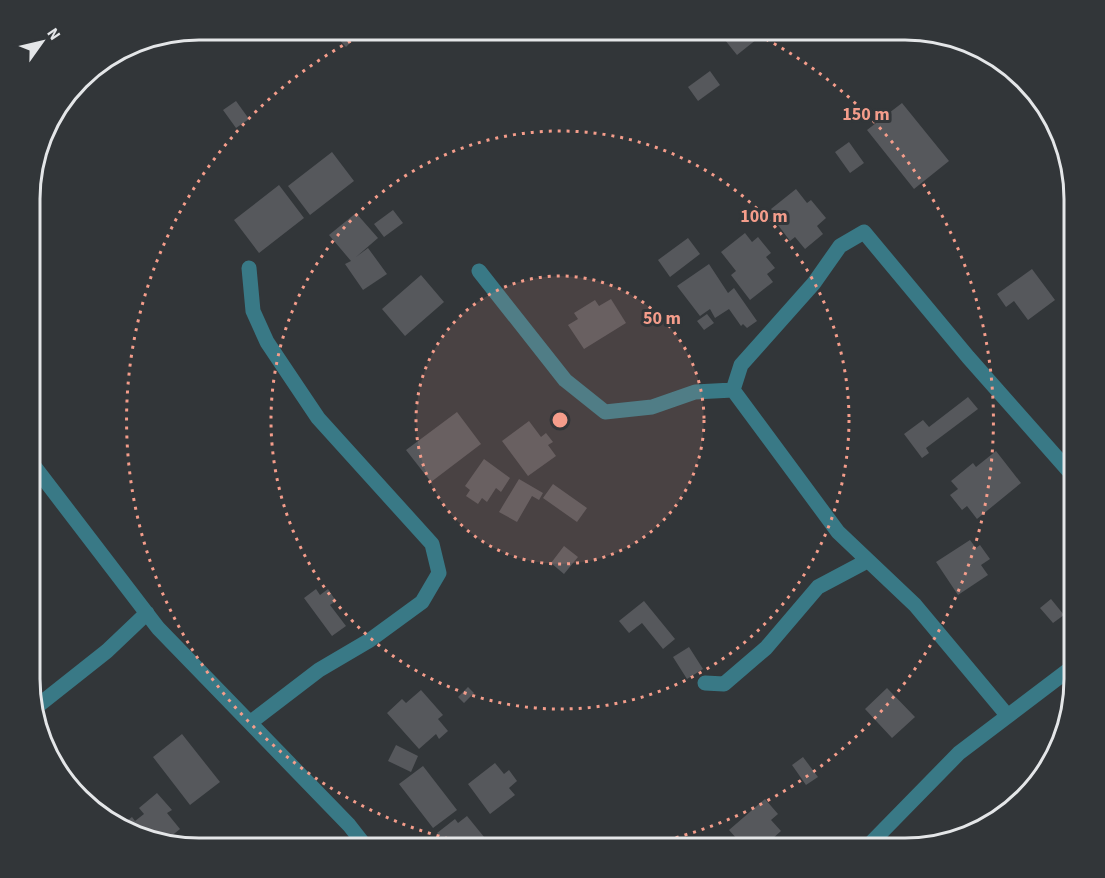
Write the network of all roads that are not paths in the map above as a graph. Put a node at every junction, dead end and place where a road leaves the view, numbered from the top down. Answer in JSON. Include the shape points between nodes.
{"nodes":[{"id":1,"x":249,"y":268,"type":"dead end"},
{"id":2,"x":479,"y":270,"type":"dead end"},
{"id":3,"x":733,"y":390,"type":"junction"},
{"id":4,"x":1064,"y":466,"type":"edge"},
{"id":5,"x":41,"y":474,"type":"edge"},
{"id":6,"x":867,"y":561,"type":"junction"},
{"id":7,"x":147,"y":613,"type":"junction"},
{"id":8,"x":1064,"y":673,"type":"edge"},
{"id":9,"x":705,"y":682,"type":"dead end"},
{"id":10,"x":43,"y":702,"type":"edge"},
{"id":11,"x":1007,"y":715,"type":"junction"},
{"id":12,"x":251,"y":722,"type":"junction"},
{"id":13,"x":359,"y":837,"type":"edge"},
{"id":14,"x":876,"y":838,"type":"edge"}],
"edges":[{"from":1,"to":12,"type":"street","via":[[253,311],[267,342],[318,418],[432,544],[438,573],[422,602],[370,640],[319,670]]},
{"from":2,"to":3,"type":"street","via":[[565,380],[605,412],[652,407],[695,392]]},
{"from":3,"to":4,"type":"street","via":[[741,365],[814,284],[840,246],[864,232]]},
{"from":3,"to":6,"type":"street","via":[[838,532]]},
{"from":5,"to":7,"type":"street"},
{"from":6,"to":9,"type":"street","via":[[818,587],[766,648],[724,684]]},
{"from":6,"to":11,"type":"street","via":[[915,605]]},
{"from":7,"to":10,"type":"street"},
{"from":7,"to":12,"type":"street"},
{"from":8,"to":11,"type":"street"},
{"from":11,"to":14,"type":"street","via":[[959,753]]},
{"from":12,"to":13,"type":"street"}]}
